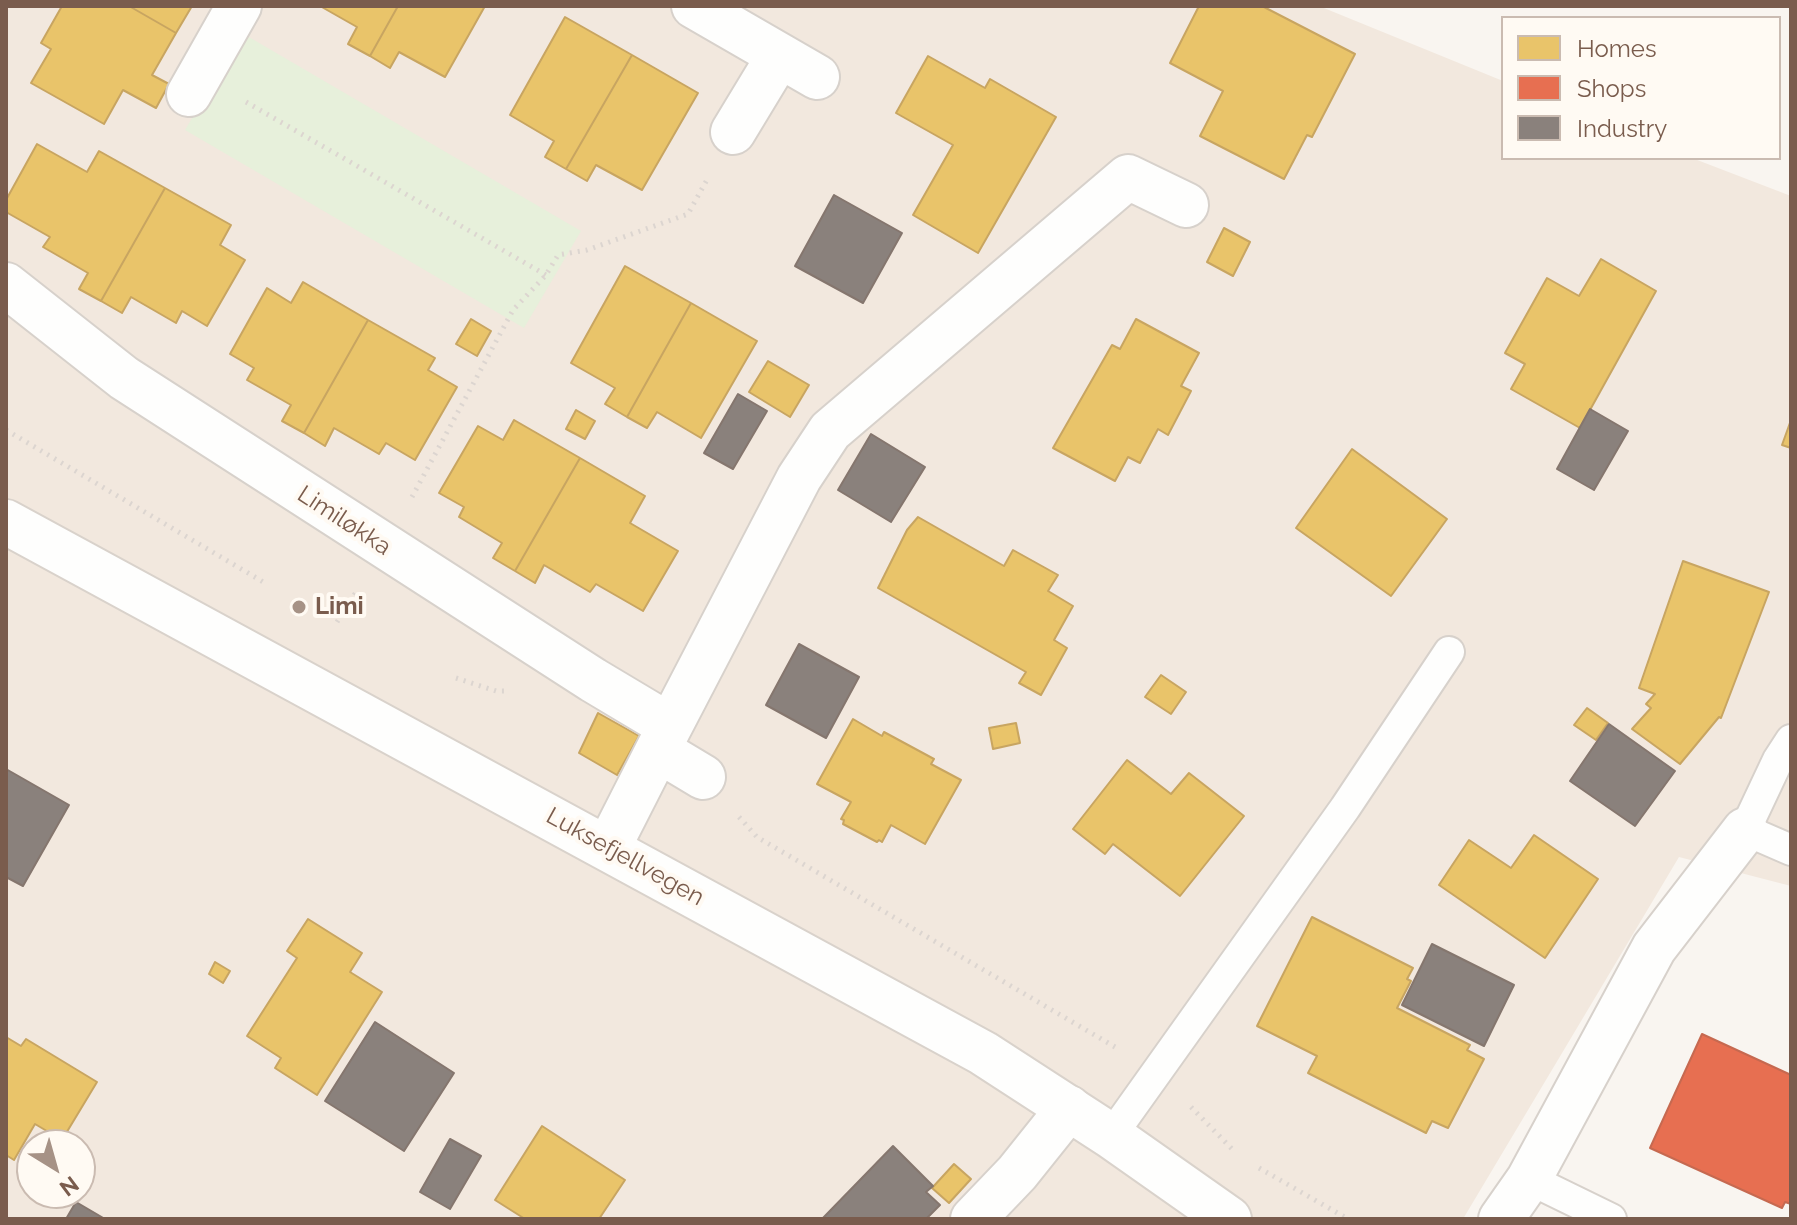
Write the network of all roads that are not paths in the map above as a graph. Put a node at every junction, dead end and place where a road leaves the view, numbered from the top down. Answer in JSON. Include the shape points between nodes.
{"nodes":[{"id":1,"x":239,"y":6,"type":"edge"},
{"id":2,"x":694,"y":6,"type":"edge"},
{"id":3,"x":779,"y":56,"type":"junction"},
{"id":4,"x":817,"y":77,"type":"dead end"},
{"id":5,"x":194,"y":85,"type":"road end"},
{"id":6,"x":733,"y":132,"type":"road end"},
{"id":7,"x":1186,"y":205,"type":"dead end"},
{"id":8,"x":6,"y":285,"type":"edge"},
{"id":9,"x":6,"y":522,"type":"edge"},
{"id":10,"x":1449,"y":652,"type":"dead end"},
{"id":11,"x":664,"y":738,"type":"junction"},
{"id":12,"x":1791,"y":740,"type":"edge"},
{"id":13,"x":703,"y":777,"type":"road end"},
{"id":14,"x":1791,"y":825,"type":"edge"},
{"id":15,"x":1745,"y":830,"type":"junction"},
{"id":16,"x":608,"y":848,"type":"junction"},
{"id":17,"x":1791,"y":850,"type":"edge"},
{"id":18,"x":1069,"y":1108,"type":"junction"},
{"id":19,"x":1111,"y":1136,"type":"junction"},
{"id":20,"x":1529,"y":1179,"type":"junction"},
{"id":21,"x":973,"y":1219,"type":"edge"},
{"id":22,"x":1229,"y":1219,"type":"edge"},
{"id":23,"x":1501,"y":1219,"type":"edge"},
{"id":24,"x":1611,"y":1219,"type":"edge"}],
"edges":[{"from":1,"to":5,"type":"street"},
{"from":2,"to":3,"type":"street"},
{"from":3,"to":4,"type":"street"},
{"from":3,"to":6,"type":"street"},
{"from":7,"to":11,"type":"street","via":[[1128,177],[830,431],[799,478]]},
{"from":8,"to":11,"type":"street","name":"Limiløkka","via":[[124,378],[593,680]]},
{"from":9,"to":16,"type":"street","name":"Luksefjellvegen"},
{"from":10,"to":19,"type":"lane","via":[[1345,808]]},
{"from":11,"to":13,"type":"street","name":"Limiløkka"},
{"from":11,"to":16,"type":"street"},
{"from":12,"to":15,"type":"lane"},
{"from":14,"to":15,"type":"lane"},
{"from":15,"to":17,"type":"lane"},
{"from":15,"to":20,"type":"street","via":[[1654,948]]},
{"from":16,"to":18,"type":"street","name":"Luksefjellvegen","via":[[983,1053]]},
{"from":18,"to":19,"type":"street","name":"Luksefjellvegen"},
{"from":18,"to":21,"type":"street"},
{"from":19,"to":22,"type":"street","name":"Luksefjellvegen"},
{"from":20,"to":23,"type":"street"},
{"from":20,"to":24,"type":"lane"}]}
